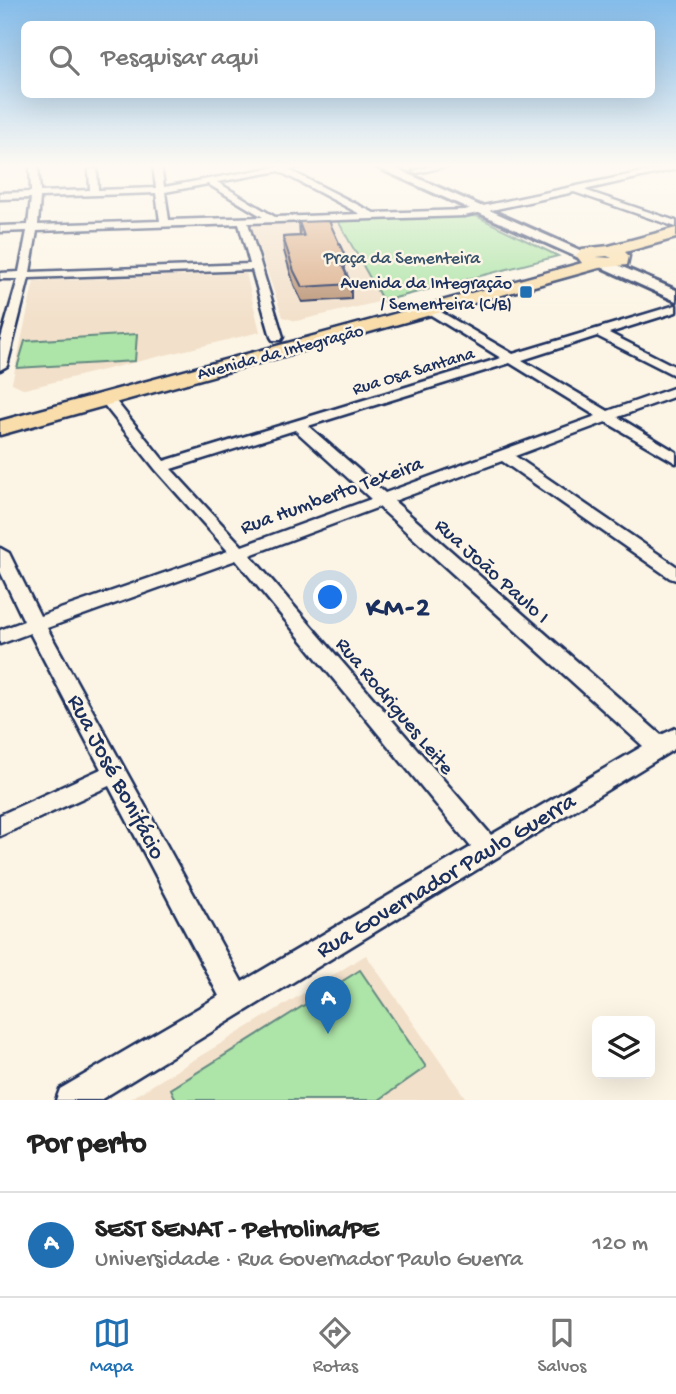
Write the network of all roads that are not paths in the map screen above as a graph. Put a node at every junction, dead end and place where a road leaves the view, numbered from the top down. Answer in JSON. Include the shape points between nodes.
{"nodes":[{"id":1,"x":35,"y":216,"type":"edge"},
{"id":2,"x":164,"y":216,"type":"edge"},
{"id":3,"x":268,"y":216,"type":"edge"},
{"id":4,"x":393,"y":216,"type":"edge"},
{"id":5,"x":496,"y":216,"type":"edge"},
{"id":6,"x":520,"y":216,"type":"edge"},
{"id":7,"x":654,"y":216,"type":"edge"},
{"id":8,"x":373,"y":217,"type":"joint"},
{"id":9,"x":274,"y":220,"type":"junction"},
{"id":10,"x":243,"y":221,"type":"junction"},
{"id":11,"x":165,"y":223,"type":"junction"},
{"id":12,"x":676,"y":224,"type":"edge"},
{"id":13,"x":34,"y":228,"type":"junction"},
{"id":14,"x":0,"y":229,"type":"edge"},
{"id":15,"x":676,"y":233,"type":"edge"},
{"id":16,"x":676,"y":243,"type":"edge"},
{"id":17,"x":603,"y":258,"type":"junction"},
{"id":18,"x":258,"y":267,"type":"junction"},
{"id":19,"x":0,"y":276,"type":"edge"},
{"id":20,"x":22,"y":276,"type":"junction"},
{"id":21,"x":676,"y":285,"type":"edge"},
{"id":22,"x":676,"y":296,"type":"edge"},
{"id":23,"x":676,"y":308,"type":"edge"},
{"id":24,"x":430,"y":310,"type":"junction"},
{"id":25,"x":5,"y":327,"type":"edge"},
{"id":26,"x":598,"y":332,"type":"junction"},
{"id":27,"x":277,"y":337,"type":"junction"},
{"id":28,"x":512,"y":359,"type":"junction"},
{"id":29,"x":0,"y":366,"type":"edge"},
{"id":30,"x":676,"y":372,"type":"edge"},
{"id":31,"x":676,"y":391,"type":"edge"},
{"id":32,"x":106,"y":398,"type":"junction"},
{"id":33,"x":0,"y":410,"type":"edge"},
{"id":34,"x":606,"y":417,"type":"junction"},
{"id":35,"x":298,"y":425,"type":"junction"},
{"id":36,"x":0,"y":428,"type":"edge"},
{"id":37,"x":502,"y":454,"type":"junction"},
{"id":38,"x":676,"y":458,"type":"edge"},
{"id":39,"x":161,"y":467,"type":"junction"},
{"id":40,"x":381,"y":500,"type":"junction"},
{"id":41,"x":0,"y":553,"type":"edge"},
{"id":42,"x":239,"y":553,"type":"junction"},
{"id":43,"x":676,"y":574,"type":"edge"},
{"id":44,"x":35,"y":624,"type":"junction"},
{"id":45,"x":0,"y":637,"type":"edge"},
{"id":46,"x":667,"y":742,"type":"edge"},
{"id":47,"x":116,"y":772,"type":"junction"},
{"id":48,"x":0,"y":826,"type":"edge"},
{"id":49,"x":488,"y":849,"type":"junction"},
{"id":50,"x":236,"y":1000,"type":"junction"},
{"id":51,"x":71,"y":1100,"type":"edge"}],
"edges":[{"from":1,"to":13,"type":"street"},
{"from":2,"to":11,"type":"street"},
{"from":3,"to":9,"type":"street"},
{"from":4,"to":8,"type":"street"},
{"from":5,"to":17,"type":"main road"},
{"from":6,"to":17,"type":"main road"},
{"from":7,"to":12,"type":"street"},
{"from":8,"to":9,"type":"street"},
{"from":9,"to":10,"type":"street"},
{"from":10,"to":11,"type":"street"},
{"from":10,"to":18,"type":"street"},
{"from":11,"to":13,"type":"street"},
{"from":13,"to":14,"type":"street"},
{"from":13,"to":20,"type":"street"},
{"from":15,"to":17,"type":"main road","name":"Avenida da Integração"},
{"from":16,"to":17,"type":"main road","name":"Avenida da Integração"},
{"from":17,"to":21,"type":"main road"},
{"from":17,"to":22,"type":"main road"},
{"from":17,"to":24,"type":"main road","name":"Avenida da Integração"},
{"from":17,"to":27,"type":"main road","name":"Avenida da Integração"},
{"from":18,"to":20,"type":"street"},
{"from":18,"to":27,"type":"street"},
{"from":19,"to":20,"type":"street"},
{"from":20,"to":25,"type":"street"},
{"from":23,"to":26,"type":"street","name":"Rua Osa Santana"},
{"from":24,"to":28,"type":"street"},
{"from":24,"to":32,"type":"main road","name":"Avenida da Integração"},
{"from":25,"to":29,"type":"street"},
{"from":26,"to":28,"type":"street","name":"Rua Osa Santana"},
{"from":26,"to":30,"type":"street"},
{"from":27,"to":33,"type":"main road","name":"Avenida da Integração"},
{"from":28,"to":34,"type":"street"},
{"from":28,"to":35,"type":"street","name":"Rua Osa Santana"},
{"from":31,"to":34,"type":"street","name":"Rua Humberto Texeira"},
{"from":32,"to":36,"type":"main road","name":"Avenida da Integração"},
{"from":32,"to":39,"type":"street","name":"Rua Rodrigues Leite"},
{"from":34,"to":37,"type":"street","name":"Rua Humberto Texeira"},
{"from":34,"to":38,"type":"street"},
{"from":35,"to":39,"type":"street","name":"Rua Osa Santana"},
{"from":35,"to":40,"type":"street","name":"Rua João Paulo I"},
{"from":37,"to":40,"type":"street","name":"Rua Humberto Texeira"},
{"from":37,"to":43,"type":"street"},
{"from":39,"to":42,"type":"street","name":"Rua Rodrigues Leite"},
{"from":40,"to":42,"type":"street","name":"Rua Humberto Texeira"},
{"from":40,"to":46,"type":"street","name":"Rua João Paulo I"},
{"from":41,"to":44,"type":"street","name":"Rua José Bonifácio"},
{"from":42,"to":44,"type":"street","name":"Rua Humberto Texeira"},
{"from":42,"to":49,"type":"street","name":"Rua Rodrigues Leite"},
{"from":44,"to":45,"type":"street","name":"Rua Humberto Texeira"},
{"from":44,"to":47,"type":"street","name":"Rua José Bonifácio"},
{"from":46,"to":49,"type":"street","name":"Rua Governador Paulo Guerra"},
{"from":47,"to":48,"type":"street"},
{"from":47,"to":50,"type":"street","name":"Rua José Bonifácio"},
{"from":49,"to":50,"type":"street","name":"Rua Governador Paulo Guerra"},
{"from":50,"to":51,"type":"street","name":"Rua Governador Paulo Guerra"}]}
